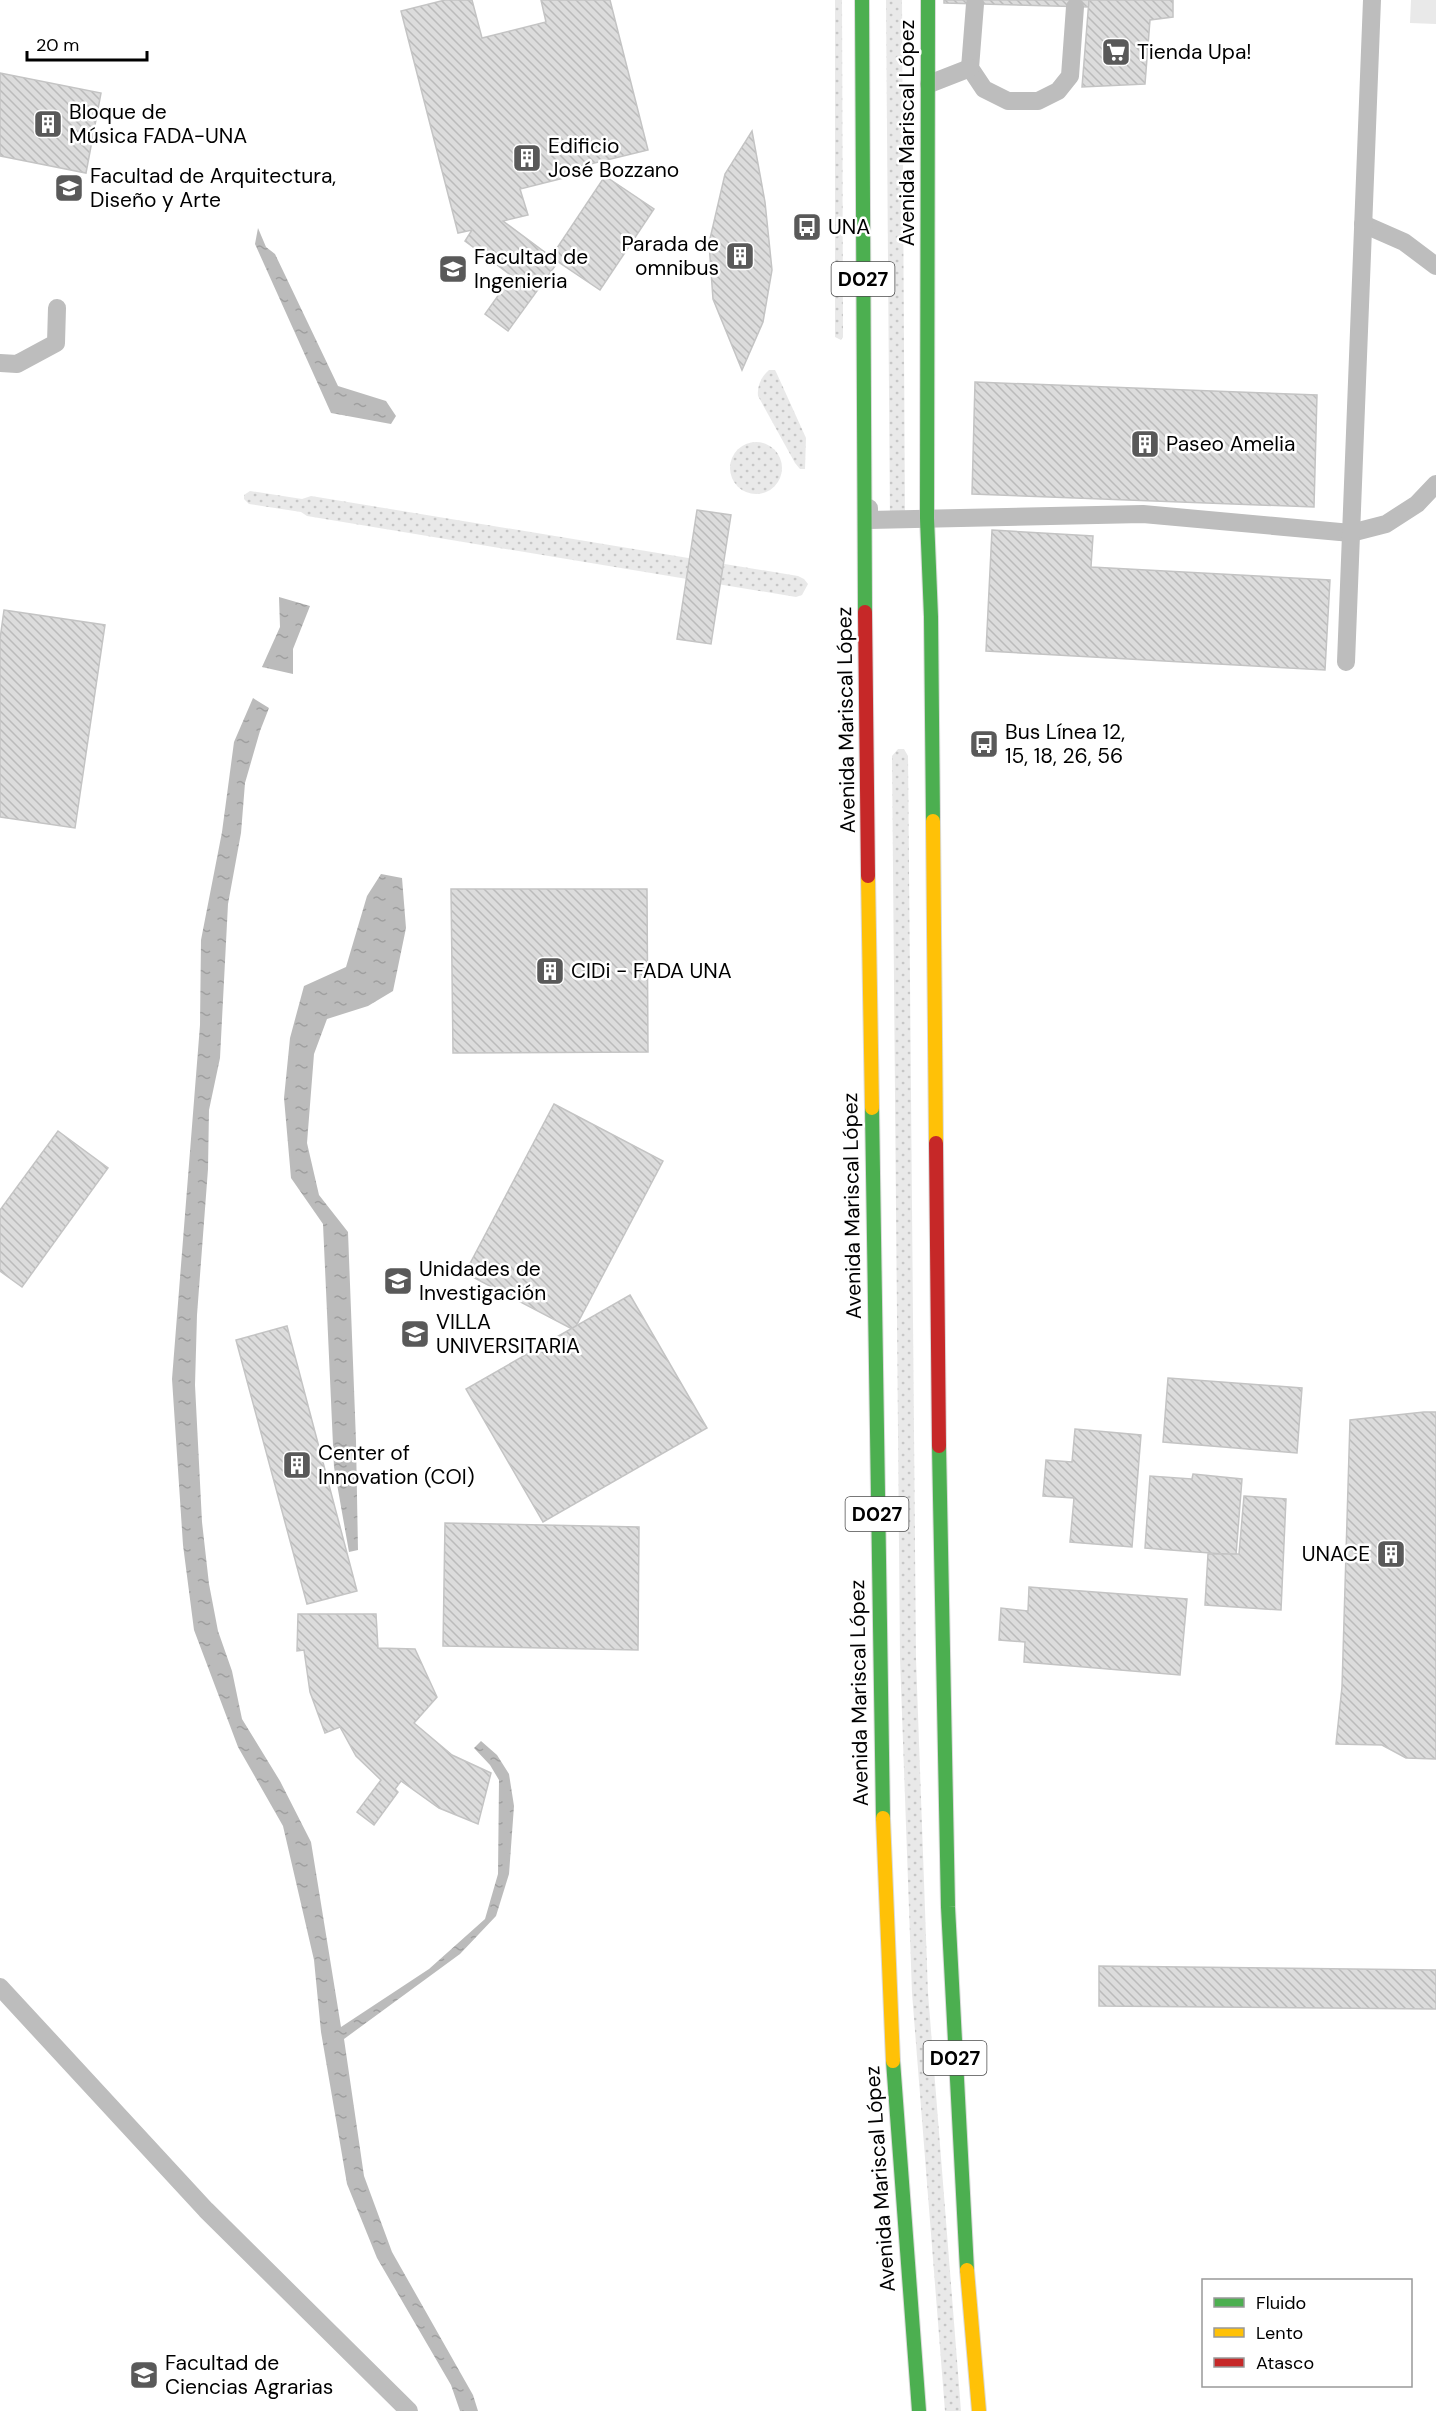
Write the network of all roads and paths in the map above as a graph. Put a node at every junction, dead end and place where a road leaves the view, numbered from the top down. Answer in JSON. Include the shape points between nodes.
{"nodes":[{"id":1,"x":862,"y":0,"type":"edge"},
{"id":2,"x":928,"y":0,"type":"edge"},
{"id":3,"x":1372,"y":0,"type":"edge"},
{"id":4,"x":975,"y":4,"type":"dead end"},
{"id":5,"x":1076,"y":7,"type":"dead end"},
{"id":6,"x":970,"y":68,"type":"junction"},
{"id":7,"x":928,"y":84,"type":"junction"},
{"id":8,"x":1363,"y":224,"type":"junction"},
{"id":9,"x":1436,"y":266,"type":"edge"},
{"id":10,"x":57,"y":308,"type":"dead end"},
{"id":11,"x":0,"y":363,"type":"edge"},
{"id":12,"x":1436,"y":484,"type":"edge"},
{"id":13,"x":863,"y":496,"type":"junction"},
{"id":14,"x":927,"y":518,"type":"junction"},
{"id":15,"x":1351,"y":533,"type":"junction"},
{"id":16,"x":1346,"y":662,"type":"dead end"},
{"id":17,"x":0,"y":1987,"type":"edge"},
{"id":18,"x":409,"y":2411,"type":"edge"},
{"id":19,"x":919,"y":2411,"type":"edge"},
{"id":20,"x":980,"y":2411,"type":"edge"}],
"edges":[{"from":1,"to":13,"type":"highway","name":"Avenida Mariscal López","number":"D027"},
{"from":2,"to":7,"type":"highway","name":"Avenida Mariscal López"},
{"from":3,"to":8,"type":"lane"},
{"from":4,"to":6,"type":"lane"},
{"from":5,"to":6,"type":"lane","via":[[1070,76],[1058,91],[1038,101],[1008,101],[984,89]]},
{"from":6,"to":7,"type":"lane"},
{"from":7,"to":14,"type":"highway","name":"Avenida Mariscal López"},
{"from":8,"to":9,"type":"lane","via":[[1404,242]]},
{"from":8,"to":15,"type":"lane"},
{"from":10,"to":11,"type":"lane","via":[[56,343],[17,364]]},
{"from":12,"to":15,"type":"lane","via":[[1417,504],[1386,524]]},
{"from":13,"to":14,"type":"lane","via":[[869,501],[869,520]]},
{"from":13,"to":19,"type":"highway","name":"Avenida Mariscal López","number":"D027","via":[[880,1708],[890,2022]]},
{"from":14,"to":15,"type":"lane","via":[[1143,514]]},
{"from":14,"to":20,"type":"highway","name":"Avenida Mariscal López","number":"D027","via":[[941,1704],[968,2293]]},
{"from":15,"to":16,"type":"lane"},
{"from":17,"to":18,"type":"lane","via":[[206,2210]]}]}
